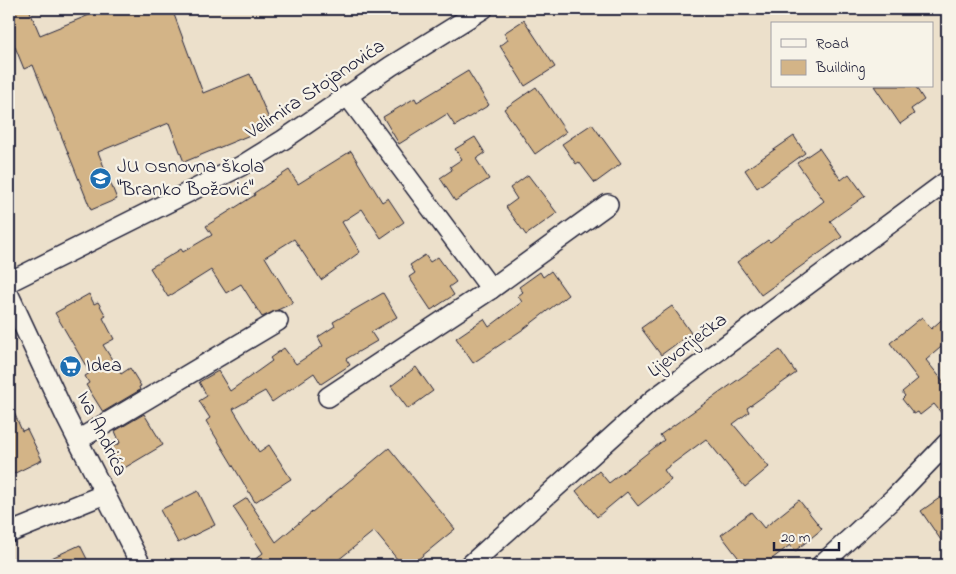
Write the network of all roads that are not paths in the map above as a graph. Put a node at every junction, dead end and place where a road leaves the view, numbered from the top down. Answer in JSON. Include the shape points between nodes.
{"nodes":[{"id":1,"x":483,"y":9,"type":"edge"},
{"id":2,"x":347,"y":95,"type":"junction"},
{"id":3,"x":947,"y":181,"type":"edge"},
{"id":4,"x":608,"y":204,"type":"dead end"},
{"id":5,"x":9,"y":282,"type":"edge"},
{"id":6,"x":491,"y":289,"type":"junction"},
{"id":7,"x":9,"y":295,"type":"edge"},
{"id":8,"x":278,"y":322,"type":"dead end"},
{"id":9,"x":328,"y":397,"type":"dead end"},
{"id":10,"x":78,"y":440,"type":"junction"},
{"id":11,"x":947,"y":443,"type":"edge"},
{"id":12,"x":105,"y":494,"type":"junction"},
{"id":13,"x":9,"y":533,"type":"edge"},
{"id":14,"x":141,"y":565,"type":"edge"},
{"id":15,"x":470,"y":565,"type":"edge"},
{"id":16,"x":821,"y":565,"type":"edge"}],
"edges":[{"from":1,"to":2,"type":"street","name":"Velimira Stojanovića"},
{"from":2,"to":5,"type":"street","name":"Velimira Stojanovića","via":[[241,166]]},
{"from":2,"to":6,"type":"street"},
{"from":3,"to":15,"type":"street","name":"Lijevoriječka","via":[[655,398]]},
{"from":4,"to":6,"type":"street"},
{"from":6,"to":9,"type":"street"},
{"from":7,"to":10,"type":"street","name":"Iva Andrića"},
{"from":8,"to":10,"type":"street"},
{"from":10,"to":12,"type":"street","name":"Iva Andrića"},
{"from":11,"to":16,"type":"street","via":[[896,496]]},
{"from":12,"to":13,"type":"street"},
{"from":12,"to":14,"type":"street","name":"Iva Andrića"}]}
